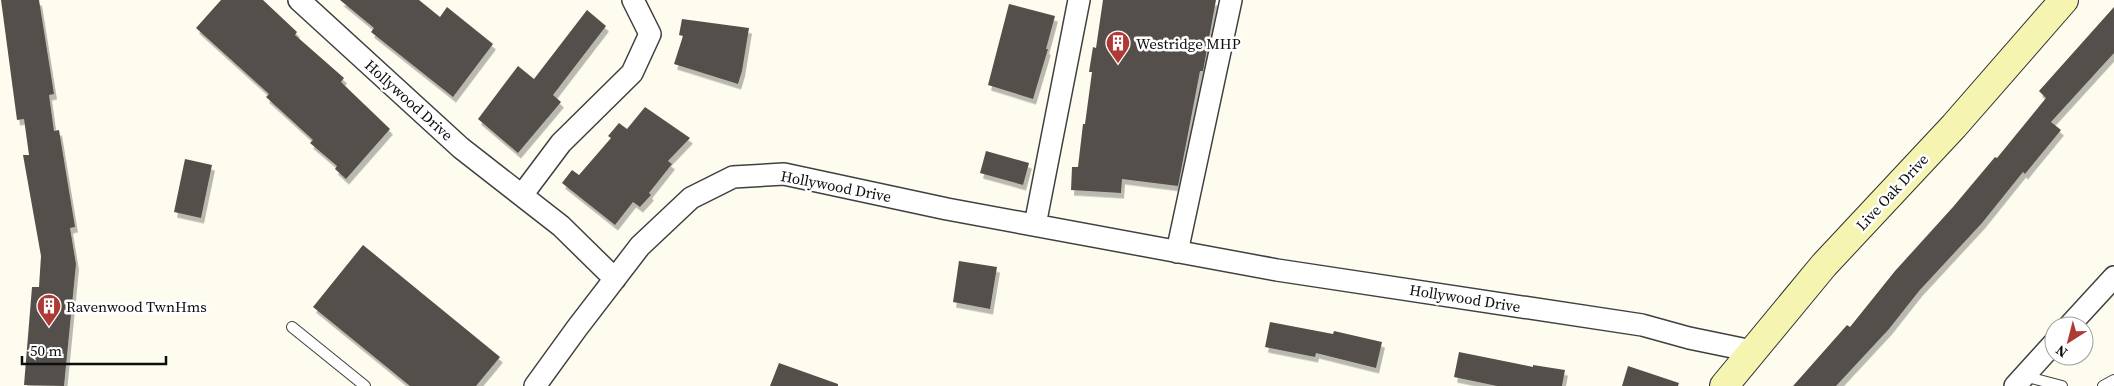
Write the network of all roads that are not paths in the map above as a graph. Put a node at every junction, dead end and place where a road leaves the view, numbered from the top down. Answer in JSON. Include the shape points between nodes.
{"nodes":[{"id":1,"x":299,"y":0,"type":"edge"},
{"id":2,"x":633,"y":0,"type":"edge"},
{"id":3,"x":1079,"y":0,"type":"edge"},
{"id":4,"x":1231,"y":0,"type":"edge"},
{"id":5,"x":2064,"y":0,"type":"edge"},
{"id":6,"x":522,"y":195,"type":"junction"},
{"id":7,"x":1035,"y":225,"type":"junction"},
{"id":8,"x":1177,"y":252,"type":"junction"},
{"id":9,"x":2114,"y":277,"type":"edge"},
{"id":10,"x":615,"y":279,"type":"junction"},
{"id":11,"x":2078,"y":316,"type":"edge"},
{"id":12,"x":292,"y":327,"type":"dead end"},
{"id":13,"x":1752,"y":351,"type":"junction"},
{"id":14,"x":2044,"y":354,"type":"edge"},
{"id":15,"x":2114,"y":380,"type":"edge"},
{"id":16,"x":2019,"y":381,"type":"edge"},
{"id":17,"x":364,"y":386,"type":"edge"},
{"id":18,"x":535,"y":386,"type":"edge"},
{"id":19,"x":1724,"y":386,"type":"edge"},
{"id":20,"x":2062,"y":386,"type":"edge"},
{"id":21,"x":2103,"y":386,"type":"edge"}],
"edges":[{"from":1,"to":6,"type":"street","name":"Hollywood Drive","via":[[461,148]]},
{"from":2,"to":6,"type":"street","via":[[650,34],[632,73],[561,143]]},
{"from":3,"to":7,"type":"street"},
{"from":4,"to":8,"type":"street"},
{"from":5,"to":13,"type":"street","name":"Live Oak Drive","via":[[1954,126],[1824,265]]},
{"from":6,"to":10,"type":"street","name":"Hollywood Drive","via":[[561,226]]},
{"from":7,"to":8,"type":"street","name":"Hollywood Drive"},
{"from":7,"to":10,"type":"street","name":"Hollywood Drive","via":[[784,174],[733,177],[691,198],[640,246]]},
{"from":8,"to":13,"type":"street","name":"Hollywood Drive","via":[[1642,325]]},
{"from":9,"to":11,"type":"street"},
{"from":10,"to":18,"type":"street","name":"Hollywood Drive"},
{"from":12,"to":17,"type":"lane"},
{"from":13,"to":19,"type":"street","name":"Live Oak Drive"},
{"from":14,"to":16,"type":"street"},
{"from":15,"to":21,"type":"lane"},
{"from":16,"to":20,"type":"lane"}]}
